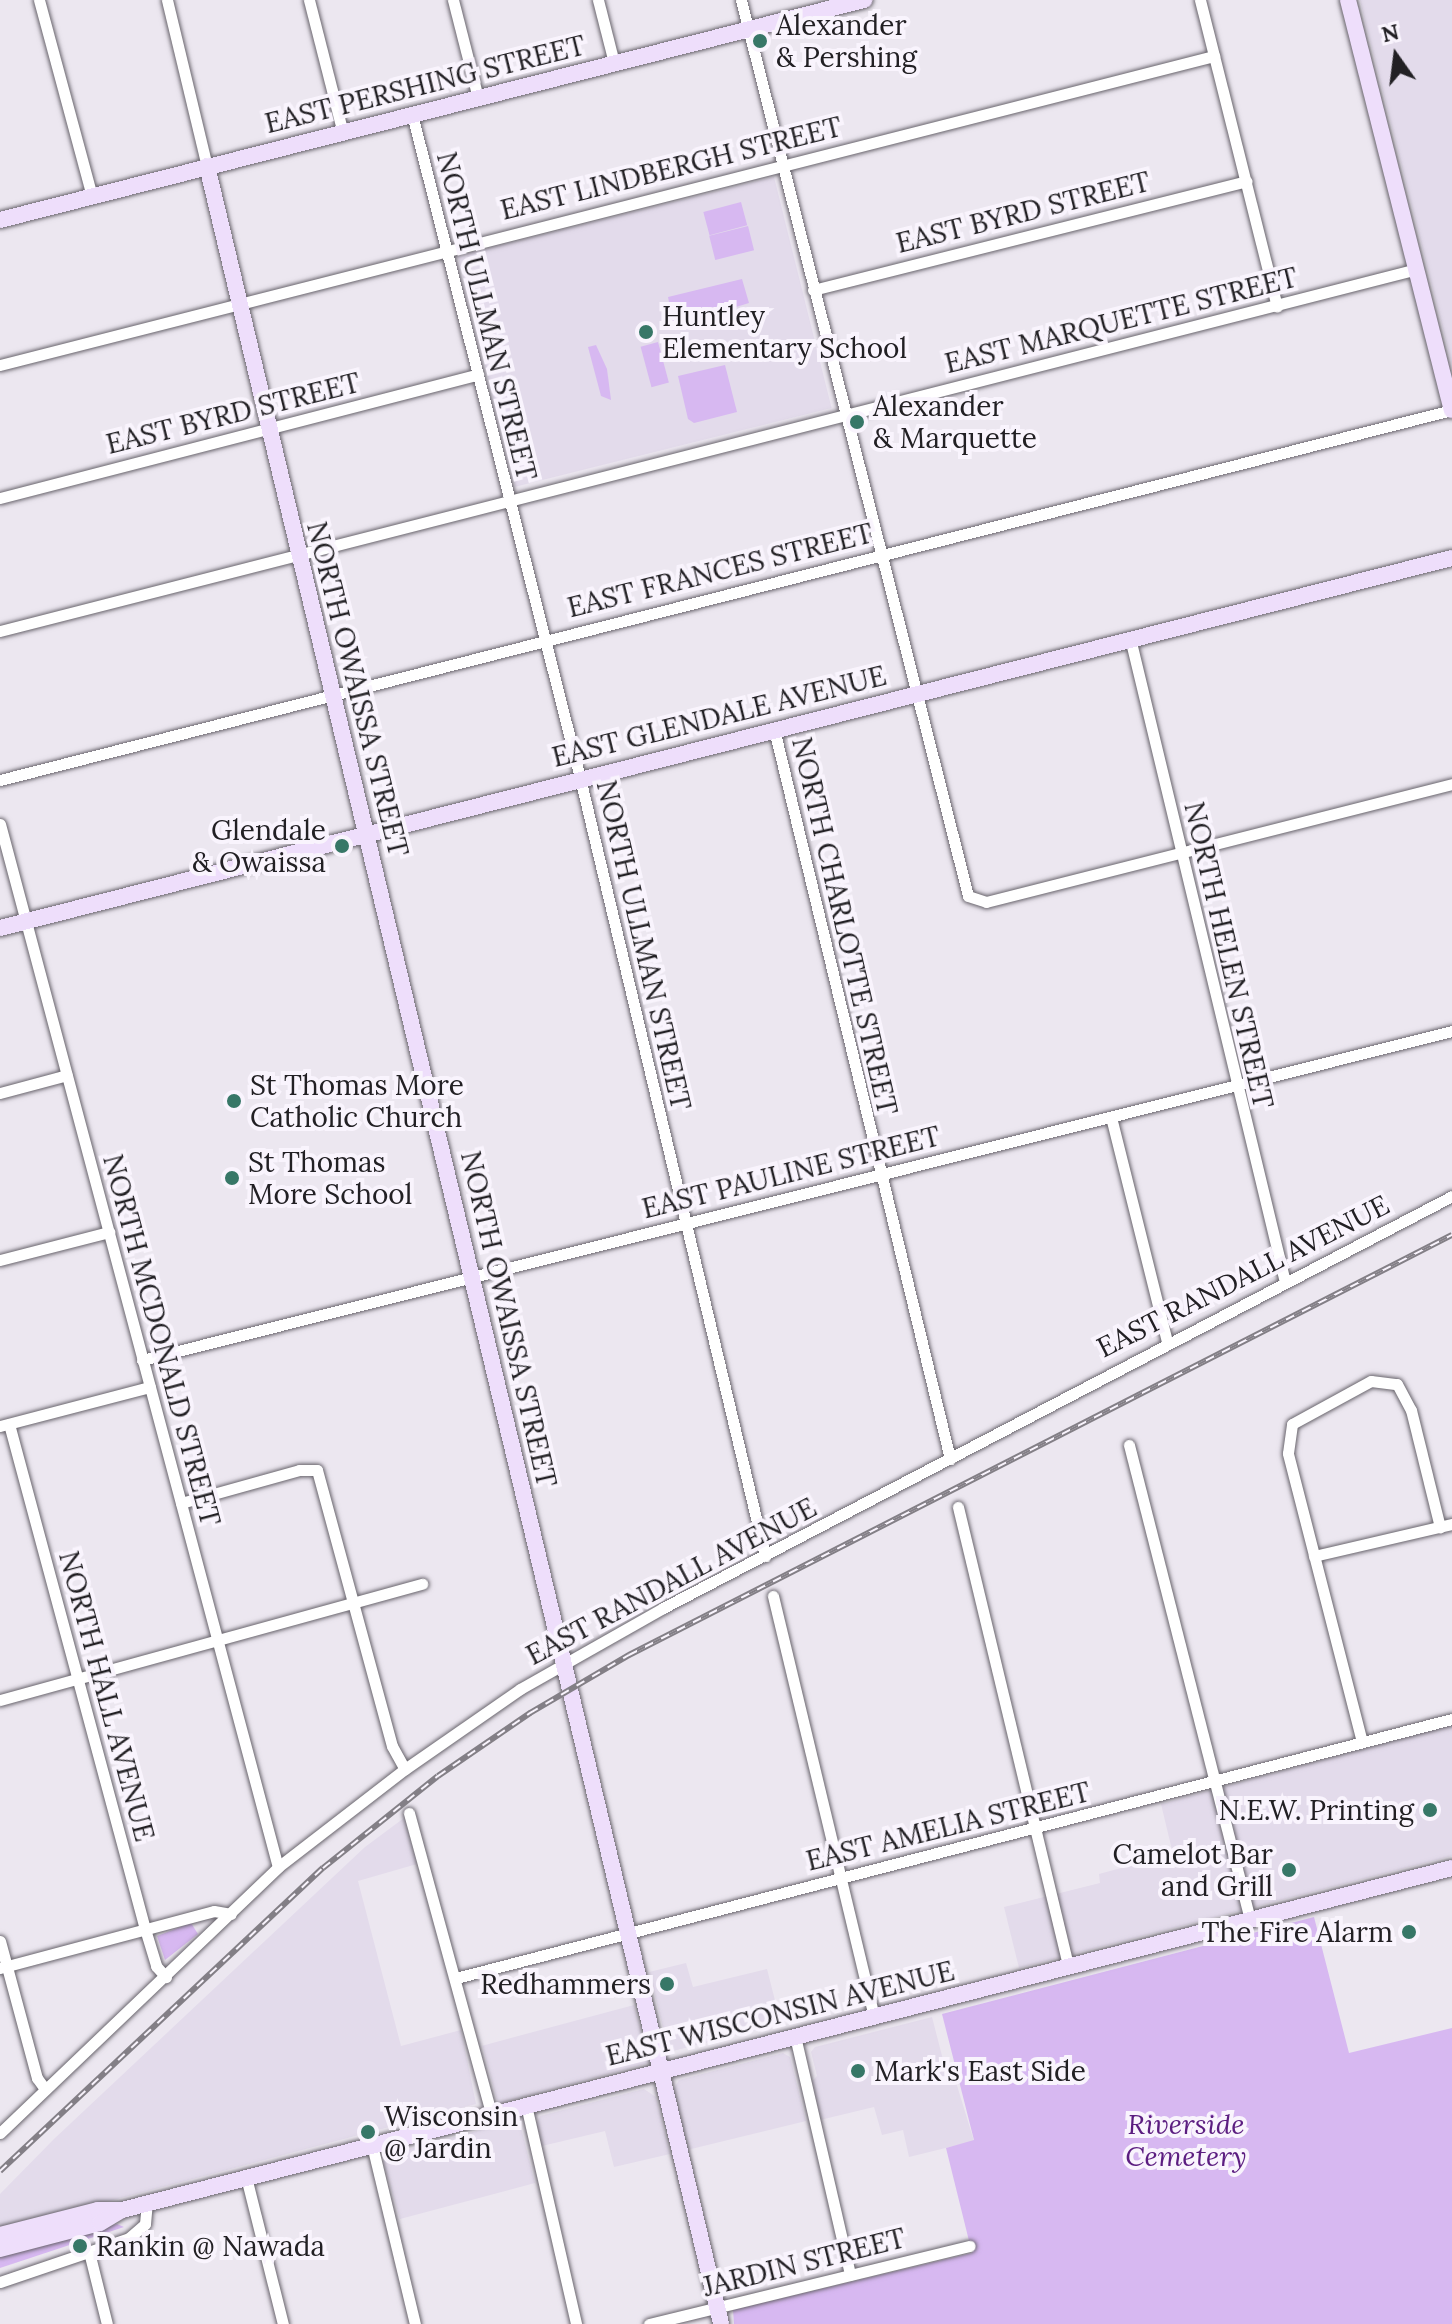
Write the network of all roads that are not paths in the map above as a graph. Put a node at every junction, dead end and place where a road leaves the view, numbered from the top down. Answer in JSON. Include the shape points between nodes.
{"nodes":[{"id":1,"x":39,"y":0,"type":"edge"},
{"id":2,"x":167,"y":0,"type":"edge"},
{"id":3,"x":309,"y":0,"type":"edge"},
{"id":4,"x":453,"y":0,"type":"edge"},
{"id":5,"x":598,"y":0,"type":"edge"},
{"id":6,"x":741,"y":0,"type":"edge"},
{"id":7,"x":864,"y":0,"type":"edge"},
{"id":8,"x":1200,"y":0,"type":"edge"},
{"id":9,"x":1348,"y":0,"type":"edge"},
{"id":10,"x":748,"y":28,"type":"junction"},
{"id":11,"x":1214,"y":56,"type":"junction"},
{"id":12,"x":614,"y":63,"type":"junction"},
{"id":13,"x":478,"y":98,"type":"junction"},
{"id":14,"x":412,"y":114,"type":"junction"},
{"id":15,"x":343,"y":133,"type":"junction"},
{"id":16,"x":782,"y":165,"type":"junction"},
{"id":17,"x":207,"y":166,"type":"junction"},
{"id":18,"x":1246,"y":181,"type":"junction"},
{"id":19,"x":92,"y":197,"type":"junction"},
{"id":20,"x":0,"y":220,"type":"edge"},
{"id":21,"x":446,"y":250,"type":"junction"},
{"id":22,"x":1417,"y":269,"type":"junction"},
{"id":23,"x":813,"y":290,"type":"junction"},
{"id":24,"x":238,"y":302,"type":"junction"},
{"id":25,"x":1277,"y":306,"type":"junction"},
{"id":26,"x":0,"y":365,"type":"edge"},
{"id":27,"x":478,"y":374,"type":"junction"},
{"id":28,"x":1452,"y":410,"type":"edge"},
{"id":29,"x":845,"y":414,"type":"junction"},
{"id":30,"x":268,"y":427,"type":"junction"},
{"id":31,"x":0,"y":498,"type":"edge"},
{"id":32,"x":508,"y":500,"type":"junction"},
{"id":33,"x":297,"y":552,"type":"junction"},
{"id":34,"x":881,"y":553,"type":"junction"},
{"id":35,"x":1452,"y":558,"type":"edge"},
{"id":36,"x":0,"y":631,"type":"edge"},
{"id":37,"x":1130,"y":638,"type":"junction"},
{"id":38,"x":545,"y":639,"type":"junction"},
{"id":39,"x":333,"y":692,"type":"junction"},
{"id":40,"x":917,"y":693,"type":"junction"},
{"id":41,"x":774,"y":729,"type":"junction"},
{"id":42,"x":580,"y":778,"type":"junction"},
{"id":43,"x":0,"y":780,"type":"edge"},
{"id":44,"x":1452,"y":784,"type":"edge"},
{"id":45,"x":0,"y":824,"type":"edge"},
{"id":46,"x":367,"y":832,"type":"junction"},
{"id":47,"x":1180,"y":853,"type":"junction"},
{"id":48,"x":26,"y":921,"type":"junction"},
{"id":49,"x":0,"y":928,"type":"edge"},
{"id":50,"x":1452,"y":1031,"type":"edge"},
{"id":51,"x":67,"y":1075,"type":"junction"},
{"id":52,"x":1235,"y":1085,"type":"junction"},
{"id":53,"x":0,"y":1093,"type":"edge"},
{"id":54,"x":1111,"y":1117,"type":"junction"},
{"id":55,"x":879,"y":1174,"type":"junction"},
{"id":56,"x":1452,"y":1196,"type":"edge"},
{"id":57,"x":684,"y":1222,"type":"junction"},
{"id":58,"x":109,"y":1232,"type":"junction"},
{"id":59,"x":0,"y":1260,"type":"edge"},
{"id":60,"x":472,"y":1276,"type":"junction"},
{"id":61,"x":1285,"y":1282,"type":"junction"},
{"id":62,"x":1167,"y":1342,"type":"junction"},
{"id":63,"x":142,"y":1360,"type":"junction"},
{"id":64,"x":150,"y":1387,"type":"junction"},
{"id":65,"x":4,"y":1425,"type":"edge"},
{"id":66,"x":1129,"y":1445,"type":"dead end"},
{"id":67,"x":950,"y":1459,"type":"junction"},
{"id":68,"x":181,"y":1503,"type":"junction"},
{"id":69,"x":958,"y":1507,"type":"dead end"},
{"id":70,"x":1446,"y":1525,"type":"edge"},
{"id":71,"x":765,"y":1556,"type":"junction"},
{"id":72,"x":1314,"y":1556,"type":"junction"},
{"id":73,"x":422,"y":1584,"type":"dead end"},
{"id":74,"x":773,"y":1596,"type":"dead end"},
{"id":75,"x":355,"y":1603,"type":"junction"},
{"id":76,"x":217,"y":1640,"type":"junction"},
{"id":77,"x":564,"y":1662,"type":"junction"},
{"id":78,"x":77,"y":1679,"type":"junction"},
{"id":79,"x":0,"y":1700,"type":"edge"},
{"id":80,"x":1452,"y":1719,"type":"edge"},
{"id":81,"x":1362,"y":1742,"type":"junction"},
{"id":82,"x":405,"y":1769,"type":"junction"},
{"id":83,"x":1215,"y":1782,"type":"junction"},
{"id":84,"x":409,"y":1813,"type":"dead end"},
{"id":85,"x":1036,"y":1829,"type":"junction"},
{"id":86,"x":278,"y":1867,"type":"junction"},
{"id":87,"x":1452,"y":1868,"type":"edge"},
{"id":88,"x":840,"y":1878,"type":"junction"},
{"id":89,"x":231,"y":1914,"type":"junction"},
{"id":90,"x":1250,"y":1919,"type":"junction"},
{"id":91,"x":145,"y":1929,"type":"junction"},
{"id":92,"x":627,"y":1933,"type":"junction"},
{"id":93,"x":0,"y":1941,"type":"edge"},
{"id":94,"x":1068,"y":1966,"type":"junction"},
{"id":95,"x":3,"y":1967,"type":"edge"},
{"id":96,"x":166,"y":1977,"type":"junction"},
{"id":97,"x":456,"y":1978,"type":"junction"},
{"id":98,"x":874,"y":2016,"type":"junction"},
{"id":99,"x":795,"y":2036,"type":"junction"},
{"id":100,"x":661,"y":2070,"type":"junction"},
{"id":101,"x":45,"y":2089,"type":"junction"},
{"id":102,"x":526,"y":2105,"type":"junction"},
{"id":103,"x":491,"y":2113,"type":"junction"},
{"id":104,"x":0,"y":2133,"type":"edge"},
{"id":105,"x":372,"y":2145,"type":"junction"},
{"id":106,"x":246,"y":2177,"type":"junction"},
{"id":107,"x":147,"y":2203,"type":"junction"},
{"id":108,"x":122,"y":2210,"type":"junction"},
{"id":109,"x":0,"y":2235,"type":"edge"},
{"id":110,"x":970,"y":2246,"type":"dead end"},
{"id":111,"x":0,"y":2249,"type":"edge"},
{"id":112,"x":89,"y":2252,"type":"junction"},
{"id":113,"x":850,"y":2275,"type":"junction"},
{"id":114,"x":0,"y":2282,"type":"edge"},
{"id":115,"x":719,"y":2316,"type":"edge"},
{"id":116,"x":107,"y":2324,"type":"edge"},
{"id":117,"x":283,"y":2324,"type":"edge"},
{"id":118,"x":415,"y":2324,"type":"edge"},
{"id":119,"x":576,"y":2324,"type":"edge"},
{"id":120,"x":649,"y":2324,"type":"edge"}],
"edges":[{"from":1,"to":19,"type":"street"},
{"from":2,"to":17,"type":"street","name":"NORTH OWAISSA STREET"},
{"from":3,"to":15,"type":"street"},
{"from":4,"to":13,"type":"street"},
{"from":5,"to":12,"type":"street"},
{"from":6,"to":10,"type":"street"},
{"from":7,"to":10,"type":"street","name":"EAST PERSHING STREET"},
{"from":8,"to":11,"type":"street"},
{"from":9,"to":22,"type":"street"},
{"from":10,"to":12,"type":"street","name":"EAST PERSHING STREET"},
{"from":10,"to":16,"type":"street"},
{"from":11,"to":16,"type":"street","name":"EAST LINDBERGH STREET"},
{"from":11,"to":18,"type":"street"},
{"from":12,"to":13,"type":"street","name":"EAST PERSHING STREET"},
{"from":13,"to":14,"type":"street","name":"EAST PERSHING STREET"},
{"from":14,"to":15,"type":"street","name":"EAST PERSHING STREET"},
{"from":14,"to":21,"type":"street","name":"NORTH ULLMAN STREET"},
{"from":15,"to":17,"type":"street","name":"EAST PERSHING STREET"},
{"from":16,"to":21,"type":"street","name":"EAST LINDBERGH STREET"},
{"from":16,"to":23,"type":"street"},
{"from":17,"to":19,"type":"street","name":"EAST PERSHING STREET"},
{"from":17,"to":24,"type":"street","name":"NORTH OWAISSA STREET"},
{"from":18,"to":23,"type":"street","name":"EAST BYRD STREET"},
{"from":18,"to":25,"type":"street"},
{"from":19,"to":20,"type":"street","name":"EAST PERSHING STREET"},
{"from":21,"to":24,"type":"street","name":"EAST LINDBERGH STREET"},
{"from":21,"to":27,"type":"street","name":"NORTH ULLMAN STREET"},
{"from":22,"to":25,"type":"street","name":"EAST MARQUETTE STREET"},
{"from":22,"to":28,"type":"street"},
{"from":23,"to":29,"type":"street"},
{"from":24,"to":26,"type":"street","name":"EAST LINDBERGH STREET"},
{"from":24,"to":30,"type":"street","name":"NORTH OWAISSA STREET"},
{"from":25,"to":29,"type":"street","name":"EAST MARQUETTE STREET"},
{"from":27,"to":30,"type":"street","name":"EAST BYRD STREET"},
{"from":27,"to":32,"type":"street","name":"NORTH ULLMAN STREET"},
{"from":28,"to":34,"type":"street","name":"EAST FRANCES STREET"},
{"from":29,"to":32,"type":"street","name":"EAST MARQUETTE STREET"},
{"from":29,"to":34,"type":"street"},
{"from":30,"to":31,"type":"street","name":"EAST BYRD STREET"},
{"from":30,"to":33,"type":"street","name":"NORTH OWAISSA STREET"},
{"from":32,"to":33,"type":"street","name":"EAST MARQUETTE STREET"},
{"from":32,"to":38,"type":"street","name":"NORTH ULLMAN STREET"},
{"from":33,"to":36,"type":"street","name":"EAST MARQUETTE STREET"},
{"from":33,"to":39,"type":"street","name":"NORTH OWAISSA STREET"},
{"from":34,"to":38,"type":"street","name":"EAST FRANCES STREET"},
{"from":34,"to":40,"type":"street"},
{"from":35,"to":37,"type":"street","name":"EAST GLENDALE AVENUE"},
{"from":37,"to":40,"type":"street","name":"EAST GLENDALE AVENUE"},
{"from":37,"to":47,"type":"street","name":"NORTH HELEN STREET"},
{"from":38,"to":39,"type":"street","name":"EAST FRANCES STREET"},
{"from":38,"to":42,"type":"street","name":"NORTH ULLMAN STREET"},
{"from":39,"to":43,"type":"street","name":"EAST FRANCES STREET"},
{"from":39,"to":46,"type":"street","name":"NORTH OWAISSA STREET"},
{"from":40,"to":41,"type":"street","name":"EAST GLENDALE AVENUE"},
{"from":40,"to":47,"type":"street","via":[[965,888],[975,901]]},
{"from":41,"to":42,"type":"street","name":"EAST GLENDALE AVENUE"},
{"from":41,"to":55,"type":"street","name":"NORTH CHARLOTTE STREET"},
{"from":42,"to":46,"type":"street","name":"EAST GLENDALE AVENUE"},
{"from":42,"to":57,"type":"street","name":"NORTH ULLMAN STREET"},
{"from":44,"to":47,"type":"street"},
{"from":45,"to":48,"type":"street","name":"NORTH MCDONALD STREET"},
{"from":46,"to":48,"type":"street","name":"EAST GLENDALE AVENUE"},
{"from":46,"to":60,"type":"street","name":"NORTH OWAISSA STREET"},
{"from":47,"to":52,"type":"street","name":"NORTH HELEN STREET"},
{"from":48,"to":49,"type":"street","name":"EAST GLENDALE AVENUE"},
{"from":48,"to":51,"type":"street","name":"NORTH MCDONALD STREET"},
{"from":50,"to":52,"type":"street","name":"EAST PAULINE STREET"},
{"from":51,"to":53,"type":"street"},
{"from":51,"to":58,"type":"street","name":"NORTH MCDONALD STREET"},
{"from":52,"to":54,"type":"street","name":"EAST PAULINE STREET"},
{"from":52,"to":61,"type":"street","name":"NORTH HELEN STREET"},
{"from":54,"to":55,"type":"street","name":"EAST PAULINE STREET"},
{"from":54,"to":62,"type":"street"},
{"from":55,"to":57,"type":"street","name":"EAST PAULINE STREET"},
{"from":55,"to":67,"type":"street","name":"NORTH CHARLOTTE STREET"},
{"from":56,"to":61,"type":"street","name":"EAST RANDALL AVENUE"},
{"from":57,"to":60,"type":"street","name":"EAST PAULINE STREET"},
{"from":57,"to":71,"type":"street","name":"NORTH ULLMAN STREET"},
{"from":58,"to":59,"type":"street"},
{"from":58,"to":63,"type":"street","name":"NORTH MCDONALD STREET"},
{"from":60,"to":63,"type":"street","name":"EAST PAULINE STREET"},
{"from":60,"to":77,"type":"street","name":"NORTH OWAISSA STREET"},
{"from":61,"to":62,"type":"street","name":"EAST RANDALL AVENUE"},
{"from":62,"to":67,"type":"street","name":"EAST RANDALL AVENUE"},
{"from":63,"to":64,"type":"street","name":"NORTH MCDONALD STREET"},
{"from":64,"to":65,"type":"street"},
{"from":64,"to":68,"type":"street","name":"NORTH MCDONALD STREET"},
{"from":65,"to":78,"type":"street","name":"NORTH HALL AVENUE"},
{"from":66,"to":83,"type":"street"},
{"from":67,"to":71,"type":"street","name":"EAST RANDALL AVENUE"},
{"from":68,"to":75,"type":"street","via":[[314,1468]]},
{"from":68,"to":76,"type":"street","name":"NORTH MCDONALD STREET"},
{"from":69,"to":85,"type":"street"},
{"from":70,"to":72,"type":"street"},
{"from":70,"to":72,"type":"street","via":[[1405,1395],[1397,1384],[1378,1379],[1313,1409],[1288,1433]]},
{"from":71,"to":77,"type":"street","name":"EAST RANDALL AVENUE"},
{"from":72,"to":81,"type":"street"},
{"from":73,"to":75,"type":"street"},
{"from":74,"to":88,"type":"street"},
{"from":75,"to":76,"type":"street"},
{"from":75,"to":82,"type":"street","via":[[392,1746]]},
{"from":76,"to":78,"type":"street"},
{"from":76,"to":86,"type":"street","name":"NORTH MCDONALD STREET"},
{"from":77,"to":82,"type":"street","name":"EAST RANDALL AVENUE"},
{"from":77,"to":92,"type":"street","name":"NORTH OWAISSA STREET"},
{"from":78,"to":79,"type":"street"},
{"from":78,"to":91,"type":"street","name":"NORTH HALL AVENUE"},
{"from":80,"to":81,"type":"street","name":"EAST AMELIA STREET"},
{"from":81,"to":83,"type":"street","name":"EAST AMELIA STREET"},
{"from":82,"to":86,"type":"street","name":"EAST RANDALL AVENUE"},
{"from":83,"to":85,"type":"street","name":"EAST AMELIA STREET"},
{"from":83,"to":90,"type":"street"},
{"from":84,"to":97,"type":"street"},
{"from":85,"to":88,"type":"street","name":"EAST AMELIA STREET"},
{"from":85,"to":94,"type":"street"},
{"from":86,"to":89,"type":"street","name":"EAST RANDALL AVENUE"},
{"from":87,"to":90,"type":"street","name":"EAST WISCONSIN AVENUE"},
{"from":88,"to":92,"type":"street","name":"EAST AMELIA STREET"},
{"from":88,"to":98,"type":"street"},
{"from":89,"to":91,"type":"street","via":[[214,1911]]},
{"from":89,"to":96,"type":"street","name":"EAST RANDALL AVENUE"},
{"from":90,"to":94,"type":"street","name":"EAST WISCONSIN AVENUE"},
{"from":91,"to":95,"type":"street"},
{"from":91,"to":96,"type":"street","name":"NORTH HALL AVENUE","via":[[156,1966]]},
{"from":92,"to":97,"type":"street","name":"EAST AMELIA STREET"},
{"from":92,"to":100,"type":"street","name":"NORTH OWAISSA STREET"},
{"from":93,"to":95,"type":"street"},
{"from":94,"to":98,"type":"street","name":"EAST WISCONSIN AVENUE"},
{"from":95,"to":101,"type":"street"},
{"from":96,"to":101,"type":"street","name":"EAST RANDALL AVENUE"},
{"from":97,"to":103,"type":"street"},
{"from":98,"to":99,"type":"street","name":"EAST WISCONSIN AVENUE"},
{"from":99,"to":100,"type":"street","name":"EAST WISCONSIN AVENUE"},
{"from":99,"to":113,"type":"street"},
{"from":100,"to":102,"type":"street","name":"EAST WISCONSIN AVENUE"},
{"from":100,"to":115,"type":"street","name":"NORTH OWAISSA STREET"},
{"from":101,"to":104,"type":"street","name":"EAST RANDALL AVENUE"},
{"from":102,"to":103,"type":"street","name":"EAST WISCONSIN AVENUE"},
{"from":102,"to":119,"type":"street"},
{"from":103,"to":105,"type":"street","name":"EAST WISCONSIN AVENUE"},
{"from":105,"to":106,"type":"street","name":"EAST WISCONSIN AVENUE"},
{"from":105,"to":118,"type":"street"},
{"from":106,"to":107,"type":"street","name":"EAST WISCONSIN AVENUE"},
{"from":106,"to":117,"type":"street"},
{"from":107,"to":108,"type":"street","name":"EAST WISCONSIN AVENUE"},
{"from":107,"to":112,"type":"street","via":[[145,2224],[137,2233]]},
{"from":108,"to":109,"type":"street","name":"EAST WISCONSIN AVENUE","via":[[98,2210]]},
{"from":108,"to":111,"type":"street","name":"EAST WISCONSIN AVENUE","via":[[100,2223]]},
{"from":110,"to":113,"type":"street","name":"JARDIN STREET"},
{"from":112,"to":114,"type":"street"},
{"from":112,"to":116,"type":"street"},
{"from":113,"to":115,"type":"street","name":"JARDIN STREET"},
{"from":115,"to":120,"type":"street","name":"JARDIN STREET"}]}
